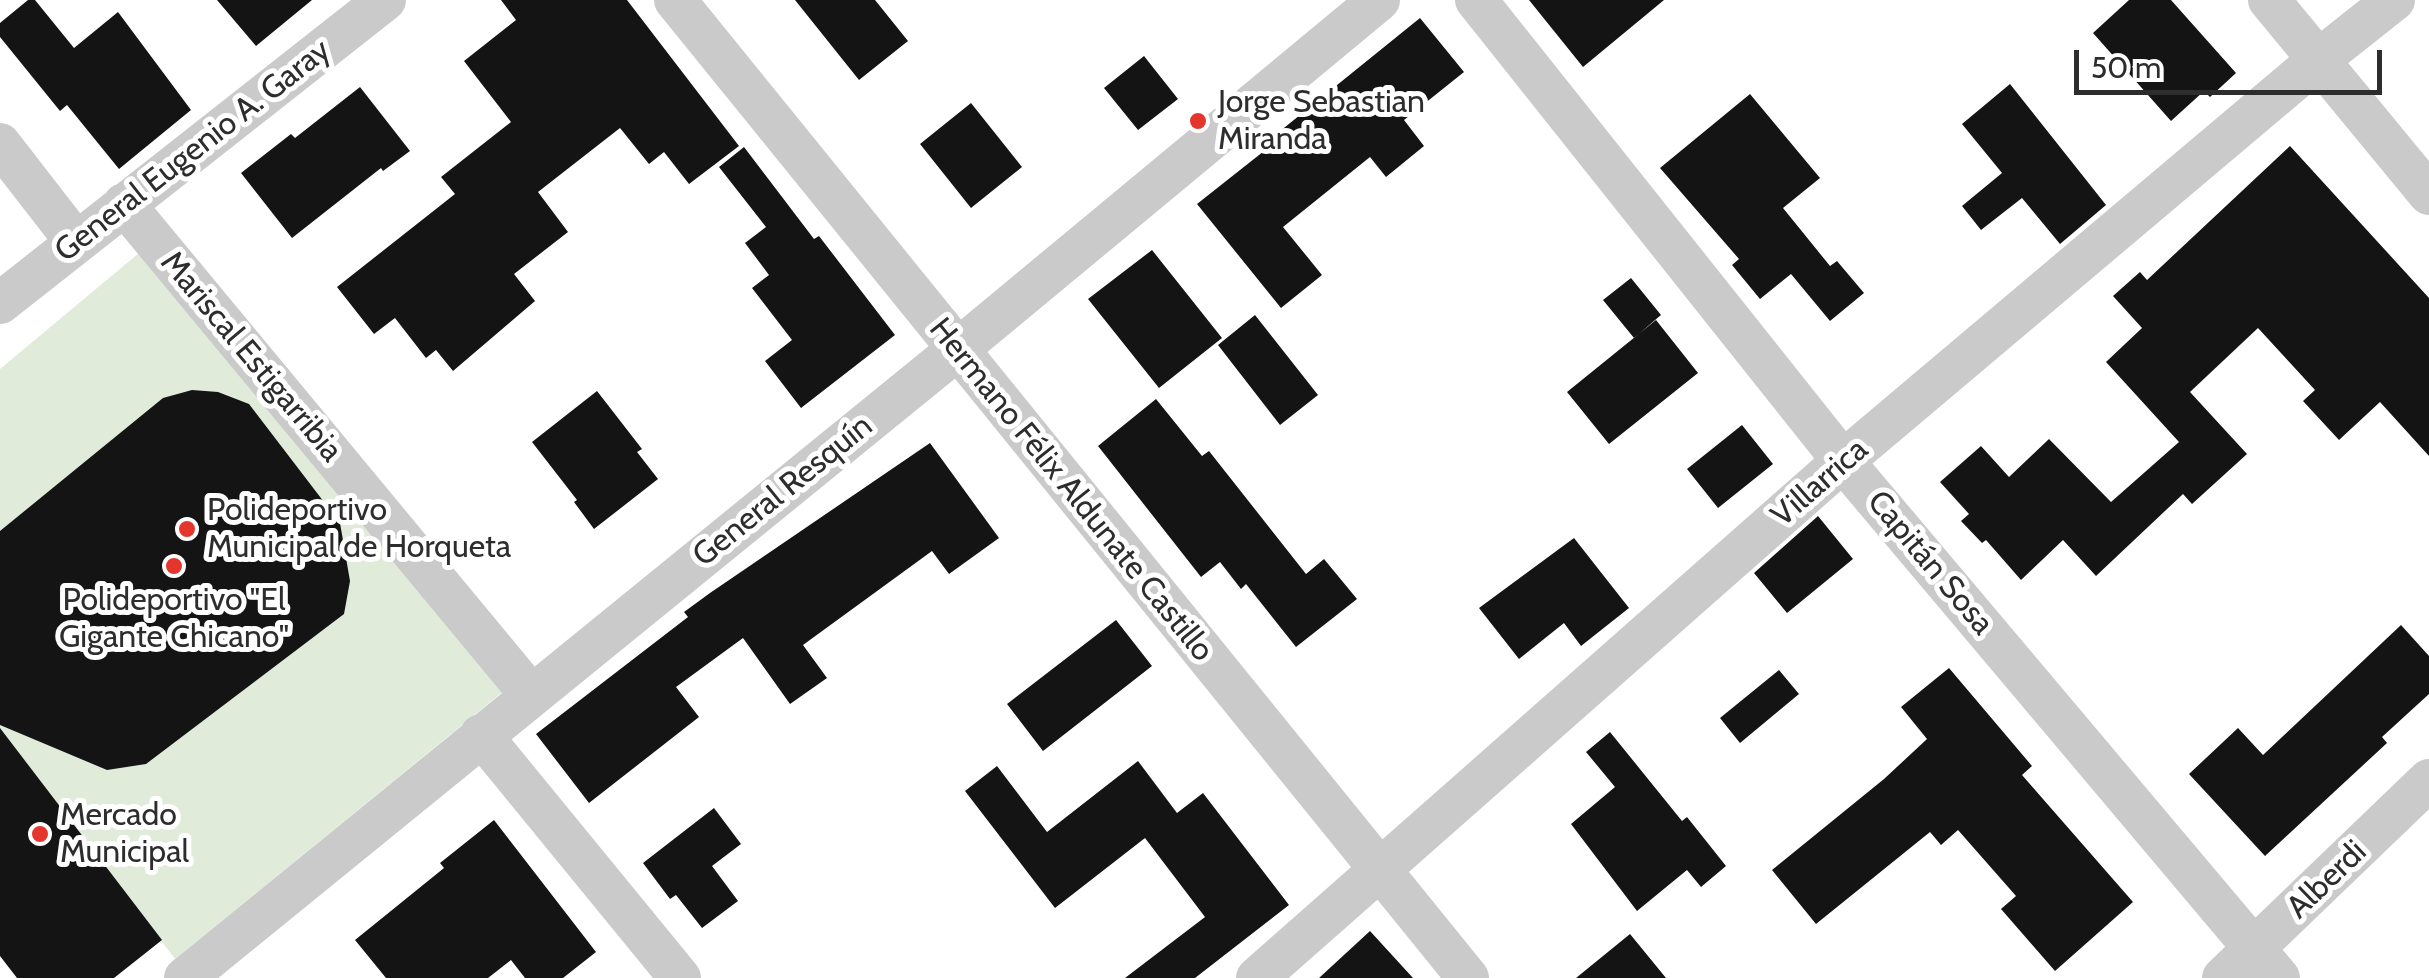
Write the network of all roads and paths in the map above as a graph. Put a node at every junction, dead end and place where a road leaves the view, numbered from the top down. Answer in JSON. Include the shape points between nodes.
{"nodes":[{"id":1,"x":385,"y":0,"type":"edge"},
{"id":2,"x":676,"y":0,"type":"edge"},
{"id":3,"x":1379,"y":0,"type":"edge"},
{"id":4,"x":1476,"y":0,"type":"edge"},
{"id":5,"x":2269,"y":0,"type":"edge"},
{"id":6,"x":2394,"y":0,"type":"edge"},
{"id":7,"x":2317,"y":61,"type":"junction"},
{"id":8,"x":0,"y":144,"type":"edge"},
{"id":9,"x":2429,"y":194,"type":"edge"},
{"id":10,"x":124,"y":204,"type":"junction"},
{"id":11,"x":76,"y":242,"type":"junction"},
{"id":12,"x":0,"y":303,"type":"edge"},
{"id":13,"x":958,"y":350,"type":"junction"},
{"id":14,"x":1844,"y":461,"type":"junction"},
{"id":15,"x":531,"y":695,"type":"junction"},
{"id":16,"x":481,"y":736,"type":"junction"},
{"id":17,"x":2429,"y":780,"type":"edge"},
{"id":18,"x":1380,"y":870,"type":"junction"},
{"id":19,"x":2268,"y":964,"type":"edge"},
{"id":20,"x":186,"y":978,"type":"edge"},
{"id":21,"x":680,"y":978,"type":"edge"},
{"id":22,"x":1257,"y":978,"type":"edge"},
{"id":23,"x":1468,"y":978,"type":"edge"},
{"id":24,"x":2223,"y":978,"type":"edge"}],
"edges":[{"from":1,"to":10,"type":"street","name":"General Eugenio A. Garay"},
{"from":2,"to":13,"type":"street","name":"Hermano Félix Aldunate Castillo"},
{"from":3,"to":13,"type":"street","name":"General Resquín"},
{"from":4,"to":14,"type":"street","name":"Capitán Sosa"},
{"from":5,"to":7,"type":"street"},
{"from":6,"to":7,"type":"street","name":"Villarrica"},
{"from":7,"to":9,"type":"street"},
{"from":7,"to":14,"type":"street","name":"Villarrica"},
{"from":8,"to":11,"type":"street"},
{"from":10,"to":11,"type":"street","name":"General Eugenio A. Garay"},
{"from":10,"to":15,"type":"street","name":"Mariscal Estigarribia"},
{"from":11,"to":12,"type":"street","name":"General Eugenio A. Garay"},
{"from":13,"to":15,"type":"street","name":"General Resquín"},
{"from":13,"to":18,"type":"street","name":"Hermano Félix Aldunate Castillo"},
{"from":14,"to":18,"type":"street","name":"Villarrica"},
{"from":14,"to":19,"type":"street","name":"Capitán Sosa"},
{"from":15,"to":16,"type":"street","name":"General Resquín"},
{"from":16,"to":20,"type":"street","name":"General Resquín"},
{"from":16,"to":21,"type":"street"},
{"from":17,"to":19,"type":"street","name":"Alberdi"},
{"from":18,"to":22,"type":"street","name":"Villarrica"},
{"from":18,"to":23,"type":"street","name":"Hermano Félix Aldunate Castillo"},
{"from":19,"to":24,"type":"street","name":"Alberdi"}]}
